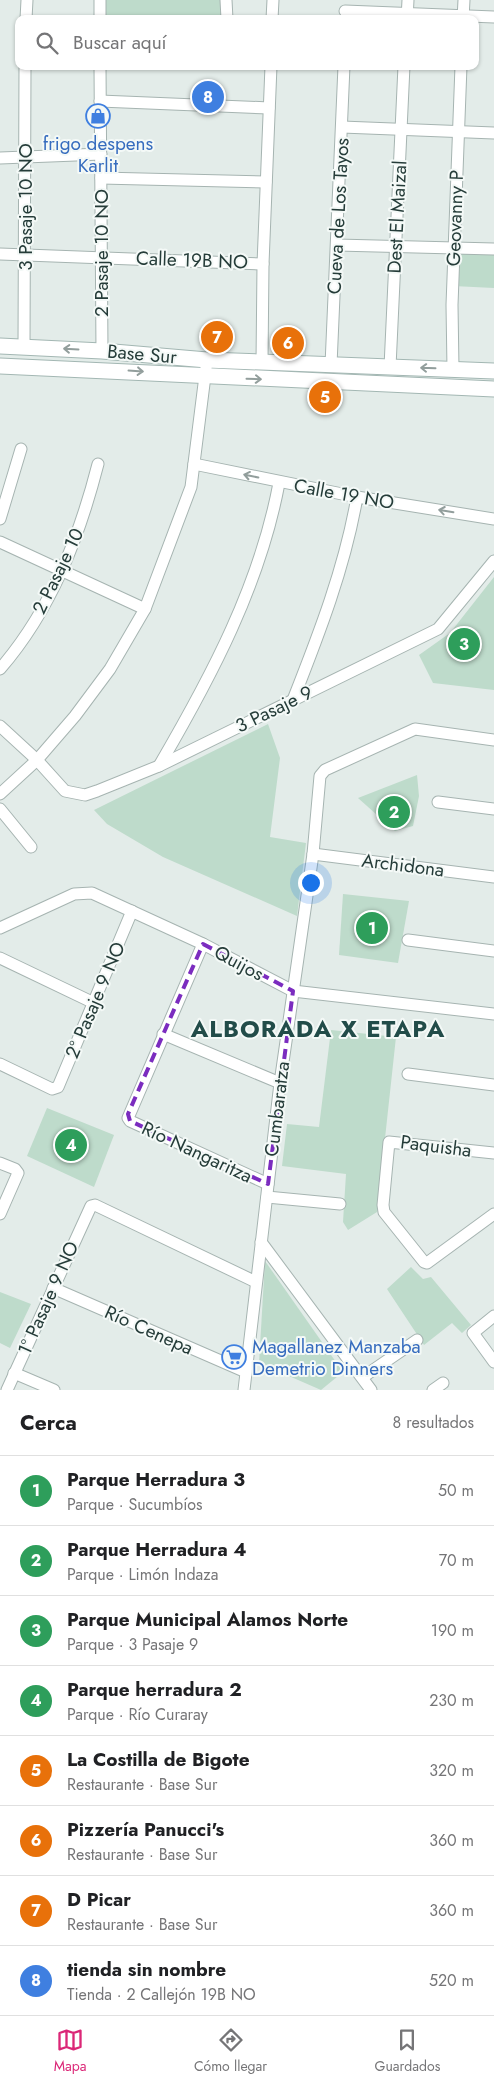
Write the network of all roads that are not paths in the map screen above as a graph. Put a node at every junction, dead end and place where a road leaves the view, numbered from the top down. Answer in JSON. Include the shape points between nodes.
{"nodes":[{"id":1,"x":27,"y":0,"type":"edge"},
{"id":2,"x":100,"y":0,"type":"edge"},
{"id":3,"x":226,"y":0,"type":"edge"},
{"id":4,"x":273,"y":0,"type":"edge"},
{"id":5,"x":408,"y":0,"type":"edge"},
{"id":6,"x":464,"y":0,"type":"edge"},
{"id":7,"x":346,"y":10,"type":"edge"},
{"id":8,"x":26,"y":15,"type":"edge"},
{"id":9,"x":100,"y":15,"type":"edge"},
{"id":10,"x":227,"y":15,"type":"edge"},
{"id":11,"x":272,"y":15,"type":"edge"},
{"id":12,"x":397,"y":15,"type":"edge"},
{"id":13,"x":407,"y":15,"type":"edge"},
{"id":14,"x":463,"y":15,"type":"edge"},
{"id":15,"x":479,"y":17,"type":"edge"},
{"id":16,"x":494,"y":17,"type":"edge"},
{"id":17,"x":25,"y":70,"type":"edge"},
{"id":18,"x":100,"y":70,"type":"edge"},
{"id":19,"x":270,"y":70,"type":"edge"},
{"id":20,"x":344,"y":70,"type":"edge"},
{"id":21,"x":404,"y":70,"type":"edge"},
{"id":22,"x":461,"y":70,"type":"edge"},
{"id":23,"x":100,"y":101,"type":"junction"},
{"id":24,"x":269,"y":108,"type":"junction"},
{"id":25,"x":342,"y":126,"type":"junction"},
{"id":26,"x":402,"y":129,"type":"junction"},
{"id":27,"x":459,"y":132,"type":"junction"},
{"id":28,"x":494,"y":133,"type":"edge"},
{"id":29,"x":101,"y":154,"type":"junction"},
{"id":30,"x":0,"y":158,"type":"edge"},
{"id":31,"x":24,"y":158,"type":"junction"},
{"id":32,"x":101,"y":178,"type":"junction"},
{"id":33,"x":266,"y":182,"type":"junction"},
{"id":34,"x":337,"y":245,"type":"junction"},
{"id":35,"x":396,"y":245,"type":"junction"},
{"id":36,"x":454,"y":247,"type":"junction"},
{"id":37,"x":494,"y":249,"type":"edge"},
{"id":38,"x":0,"y":254,"type":"edge"},
{"id":39,"x":25,"y":254,"type":"junction"},
{"id":40,"x":101,"y":257,"type":"junction"},
{"id":41,"x":263,"y":264,"type":"junction"},
{"id":42,"x":0,"y":346,"type":"edge"},
{"id":43,"x":24,"y":347,"type":"junction"},
{"id":44,"x":102,"y":351,"type":"junction"},
{"id":45,"x":207,"y":360,"type":"junction"},
{"id":46,"x":262,"y":362,"type":"junction"},
{"id":47,"x":331,"y":365,"type":"junction"},
{"id":48,"x":0,"y":366,"type":"edge"},
{"id":49,"x":390,"y":367,"type":"junction"},
{"id":50,"x":453,"y":369,"type":"junction"},
{"id":51,"x":494,"y":371,"type":"edge"},
{"id":52,"x":205,"y":376,"type":"junction"},
{"id":53,"x":494,"y":390,"type":"edge"},
{"id":54,"x":21,"y":449,"type":"dead end"},
{"id":55,"x":98,"y":464,"type":"dead end"},
{"id":56,"x":194,"y":464,"type":"junction"},
{"id":57,"x":280,"y":482,"type":"junction"},
{"id":58,"x":357,"y":497,"type":"junction"},
{"id":59,"x":0,"y":519,"type":"edge"},
{"id":60,"x":494,"y":519,"type":"edge"},
{"id":61,"x":0,"y":542,"type":"edge"},
{"id":62,"x":494,"y":561,"type":"edge"},
{"id":63,"x":62,"y":573,"type":"junction"},
{"id":64,"x":145,"y":609,"type":"junction"},
{"id":65,"x":0,"y":669,"type":"edge"},
{"id":66,"x":293,"y":700,"type":"junction"},
{"id":67,"x":0,"y":726,"type":"edge"},
{"id":68,"x":494,"y":740,"type":"edge"},
{"id":69,"x":36,"y":760,"type":"junction"},
{"id":70,"x":159,"y":766,"type":"junction"},
{"id":71,"x":0,"y":794,"type":"edge"},
{"id":72,"x":438,"y":802,"type":"dead end"},
{"id":73,"x":0,"y":809,"type":"edge"},
{"id":74,"x":494,"y":810,"type":"edge"},
{"id":75,"x":31,"y":847,"type":"dead end"},
{"id":76,"x":313,"y":854,"type":"junction"},
{"id":77,"x":494,"y":877,"type":"edge"},
{"id":78,"x":132,"y":911,"type":"junction"},
{"id":79,"x":0,"y":928,"type":"edge"},
{"id":80,"x":408,"y":940,"type":"dead end"},
{"id":81,"x":202,"y":944,"type":"junction"},
{"id":82,"x":494,"y":951,"type":"edge"},
{"id":83,"x":0,"y":958,"type":"edge"},
{"id":84,"x":293,"y":991,"type":"junction"},
{"id":85,"x":94,"y":1003,"type":"junction"},
{"id":86,"x":494,"y":1014,"type":"edge"},
{"id":87,"x":163,"y":1034,"type":"junction"},
{"id":88,"x":0,"y":1064,"type":"edge"},
{"id":89,"x":408,"y":1074,"type":"dead end"},
{"id":90,"x":280,"y":1083,"type":"junction"},
{"id":91,"x":494,"y":1085,"type":"edge"},
{"id":92,"x":494,"y":1153,"type":"edge"},
{"id":93,"x":0,"y":1163,"type":"edge"},
{"id":94,"x":268,"y":1184,"type":"junction"},
{"id":95,"x":267,"y":1197,"type":"junction"},
{"id":96,"x":340,"y":1204,"type":"dead end"},
{"id":97,"x":0,"y":1214,"type":"edge"},
{"id":98,"x":494,"y":1214,"type":"edge"},
{"id":99,"x":261,"y":1242,"type":"junction"},
{"id":100,"x":256,"y":1282,"type":"junction"},
{"id":101,"x":53,"y":1288,"type":"junction"},
{"id":102,"x":494,"y":1316,"type":"edge"},
{"id":103,"x":417,"y":1340,"type":"dead end"},
{"id":104,"x":494,"y":1362,"type":"edge"},
{"id":105,"x":14,"y":1372,"type":"junction"},
{"id":106,"x":246,"y":1372,"type":"junction"},
{"id":107,"x":363,"y":1377,"type":"junction"},
{"id":108,"x":443,"y":1383,"type":"dead end"},
{"id":109,"x":7,"y":1390,"type":"edge"},
{"id":110,"x":54,"y":1390,"type":"edge"},
{"id":111,"x":244,"y":1390,"type":"edge"},
{"id":112,"x":372,"y":1390,"type":"edge"},
{"id":113,"x":433,"y":1390,"type":"edge"}],
"edges":[{"from":1,"to":8,"type":"street"},
{"from":2,"to":9,"type":"street"},
{"from":3,"to":10,"type":"street"},
{"from":4,"to":11,"type":"street"},
{"from":5,"to":13,"type":"street"},
{"from":6,"to":14,"type":"street"},
{"from":7,"to":12,"type":"street"},
{"from":15,"to":16,"type":"street"},
{"from":17,"to":31,"type":"street","name":"3 Pasaje 10 NO"},
{"from":18,"to":23,"type":"street","name":"2 Pasaje 10 NO"},
{"from":19,"to":24,"type":"street"},
{"from":20,"to":25,"type":"street","name":"Cueva de Los Tayos"},
{"from":21,"to":26,"type":"street","name":"Dest El Maizal"},
{"from":22,"to":27,"type":"street","name":"Geovanny P"},
{"from":23,"to":24,"type":"street"},
{"from":23,"to":29,"type":"street","name":"2 Pasaje 10 NO"},
{"from":24,"to":33,"type":"street"},
{"from":25,"to":26,"type":"street"},
{"from":25,"to":34,"type":"street","name":"Cueva de Los Tayos"},
{"from":26,"to":27,"type":"street"},
{"from":26,"to":35,"type":"street","name":"Dest El Maizal"},
{"from":27,"to":28,"type":"street"},
{"from":27,"to":36,"type":"street","name":"Geovanny P"},
{"from":29,"to":31,"type":"street"},
{"from":29,"to":32,"type":"street","name":"2 Pasaje 10 NO"},
{"from":30,"to":31,"type":"street"},
{"from":31,"to":39,"type":"street","name":"3 Pasaje 10 NO"},
{"from":32,"to":33,"type":"street"},
{"from":32,"to":40,"type":"street","name":"2 Pasaje 10 NO"},
{"from":33,"to":41,"type":"street"},
{"from":34,"to":35,"type":"street"},
{"from":34,"to":47,"type":"street","name":"Cueva de Los Tayos"},
{"from":35,"to":36,"type":"street"},
{"from":35,"to":49,"type":"street","name":"Dest El Maizal"},
{"from":36,"to":37,"type":"street"},
{"from":36,"to":50,"type":"street","name":"Geovanny P"},
{"from":38,"to":39,"type":"street","name":"Calle 19B NO"},
{"from":39,"to":40,"type":"street","name":"Calle 19B NO"},
{"from":39,"to":43,"type":"street","name":"3 Pasaje 10 NO"},
{"from":40,"to":41,"type":"street","name":"Calle 19B NO"},
{"from":40,"to":44,"type":"street","name":"2 Pasaje 10 NO"},
{"from":41,"to":46,"type":"street"},
{"from":42,"to":43,"type":"street","name":"Base Sur"},
{"from":44,"to":43,"type":"street","name":"Base Sur","one_way":true},
{"from":44,"to":45,"type":"street","name":"Base Sur"},
{"from":45,"to":46,"type":"street","name":"Base Sur"},
{"from":45,"to":52,"type":"street"},
{"from":46,"to":47,"type":"street","name":"Base Sur"},
{"from":47,"to":49,"type":"street","name":"Base Sur"},
{"from":48,"to":52,"type":"street","name":"Base Sur","one_way":true},
{"from":50,"to":49,"type":"street","name":"Base Sur","one_way":true},
{"from":50,"to":51,"type":"street","name":"Base Sur"},
{"from":52,"to":53,"type":"street","name":"Base Sur","one_way":true},
{"from":52,"to":56,"type":"street"},
{"from":54,"to":59,"type":"street"},
{"from":55,"to":63,"type":"street","name":"2 Pasaje 10","via":[[85,513]]},
{"from":57,"to":56,"type":"street","name":"Calle 19 NO","one_way":true},
{"from":56,"to":64,"type":"street","via":[[191,487]]},
{"from":57,"to":58,"type":"street","name":"Calle 19 NO"},
{"from":57,"to":70,"type":"street","via":[[248,594],[206,681]]},
{"from":60,"to":58,"type":"street","name":"Calle 19 NO","one_way":true},
{"from":58,"to":66,"type":"street","via":[[334,587]]},
{"from":61,"to":63,"type":"street"},
{"from":62,"to":66,"type":"street","name":"3 Pasaje 9","via":[[438,629]]},
{"from":63,"to":64,"type":"street"},
{"from":63,"to":65,"type":"street","name":"2 Pasaje 10","via":[[19,646]]},
{"from":64,"to":69,"type":"street","via":[[110,669]]},
{"from":66,"to":70,"type":"street","name":"3 Pasaje 9"},
{"from":67,"to":69,"type":"street","name":"3 Pasaje 9"},
{"from":68,"to":76,"type":"street","name":"Cumbaratza","via":[[415,729],[325,770],[320,776]]},
{"from":69,"to":70,"type":"street","name":"3 Pasaje 9","via":[[64,791],[85,795]]},
{"from":69,"to":71,"type":"street"},
{"from":72,"to":74,"type":"street"},
{"from":73,"to":75,"type":"street"},
{"from":76,"to":77,"type":"street","name":"Archidona"},
{"from":76,"to":84,"type":"street","name":"Cumbaratza"},
{"from":78,"to":79,"type":"street","name":"Quijos","via":[[92,893],[81,892]]},
{"from":78,"to":81,"type":"street","name":"Quijos"},
{"from":78,"to":85,"type":"street","name":"2º Pasaje 9 NO"},
{"from":80,"to":82,"type":"street"},
{"from":81,"to":84,"type":"street","name":"Quijos"},
{"from":81,"to":87,"type":"street"},
{"from":83,"to":85,"type":"street"},
{"from":84,"to":86,"type":"street","name":"Quijos"},
{"from":84,"to":90,"type":"street","name":"Cumbaratza"},
{"from":85,"to":88,"type":"street","name":"2º Pasaje 9 NO","via":[[58,1087]]},
{"from":87,"to":90,"type":"street"},
{"from":87,"to":94,"type":"street","name":"Río Nangaritza","via":[[128,1118],[130,1121]]},
{"from":89,"to":91,"type":"street"},
{"from":90,"to":94,"type":"street","name":"Cumbaratza"},
{"from":92,"to":98,"type":"street","name":"Paquisha","via":[[392,1141],[388,1144],[383,1205],[384,1212],[428,1263]]},
{"from":93,"to":97,"type":"street","via":[[18,1174]]},
{"from":94,"to":95,"type":"street","name":"Cumbaratza"},
{"from":95,"to":96,"type":"street"},
{"from":95,"to":99,"type":"street","name":"Cumbaratza"},
{"from":99,"to":100,"type":"street","name":"Cumbaratza"},
{"from":99,"to":107,"type":"street"},
{"from":100,"to":101,"type":"street","name":"1º Pasaje 9 NO","via":[[95,1205],[91,1206]]},
{"from":100,"to":106,"type":"street","name":"Cumbaratza"},
{"from":101,"to":105,"type":"street","name":"1º Pasaje 9 NO"},
{"from":101,"to":106,"type":"street","name":"Río Cenepa"},
{"from":102,"to":104,"type":"street","via":[[473,1333]]},
{"from":103,"to":107,"type":"street"},
{"from":105,"to":109,"type":"street","name":"1º Pasaje 9 NO"},
{"from":105,"to":110,"type":"street"},
{"from":106,"to":111,"type":"street","name":"Cumbaratza"},
{"from":107,"to":112,"type":"street"},
{"from":108,"to":113,"type":"street"}]}
